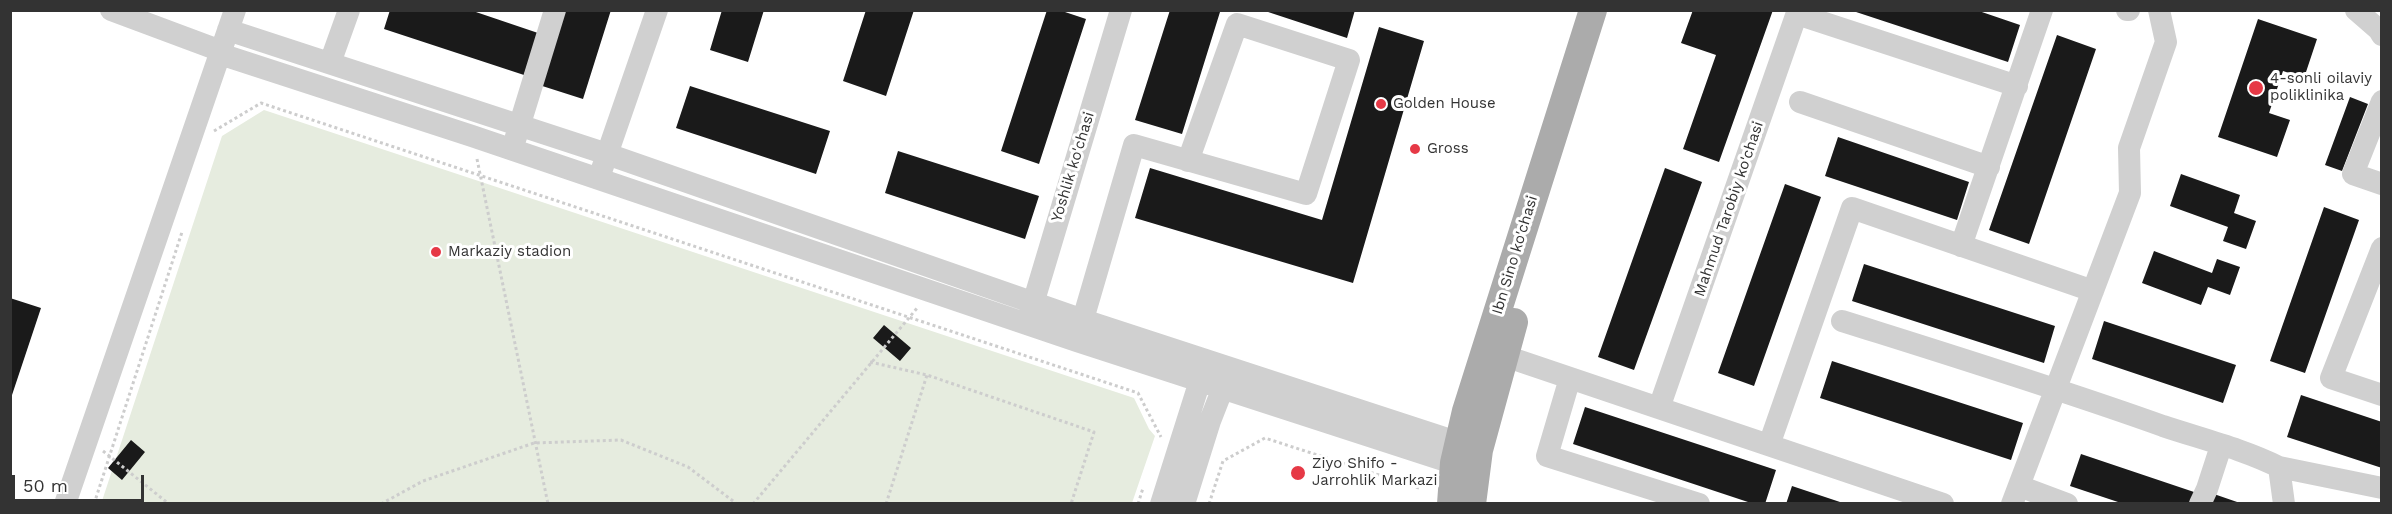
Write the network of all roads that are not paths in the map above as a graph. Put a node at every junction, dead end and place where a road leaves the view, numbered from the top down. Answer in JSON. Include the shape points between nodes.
{"nodes":[{"id":1,"x":111,"y":10,"type":"edge"},
{"id":2,"x":350,"y":10,"type":"edge"},
{"id":3,"x":555,"y":10,"type":"edge"},
{"id":4,"x":657,"y":10,"type":"edge"},
{"id":5,"x":1120,"y":10,"type":"edge"},
{"id":6,"x":1593,"y":10,"type":"edge"},
{"id":7,"x":1610,"y":10,"type":"edge"},
{"id":8,"x":2042,"y":10,"type":"edge"},
{"id":9,"x":2159,"y":10,"type":"edge"},
{"id":10,"x":2356,"y":10,"type":"edge"},
{"id":11,"x":1797,"y":12,"type":"edge"},
{"id":12,"x":2381,"y":32,"type":"edge"},
{"id":13,"x":226,"y":36,"type":"edge"},
{"id":14,"x":330,"y":63,"type":"junction"},
{"id":15,"x":2017,"y":86,"type":"junction"},
{"id":16,"x":2382,"y":101,"type":"edge"},
{"id":17,"x":1800,"y":102,"type":"dead end"},
{"id":18,"x":520,"y":126,"type":"junction"},
{"id":19,"x":512,"y":150,"type":"junction"},
{"id":20,"x":607,"y":154,"type":"junction"},
{"id":21,"x":1188,"y":161,"type":"junction"},
{"id":22,"x":1989,"y":167,"type":"junction"},
{"id":23,"x":598,"y":179,"type":"junction"},
{"id":24,"x":2382,"y":184,"type":"edge"},
{"id":25,"x":1961,"y":246,"type":"junction"},
{"id":26,"x":2382,"y":248,"type":"edge"},
{"id":27,"x":2093,"y":291,"type":"junction"},
{"id":28,"x":1033,"y":302,"type":"junction"},
{"id":29,"x":1842,"y":321,"type":"dead end"},
{"id":30,"x":1027,"y":324,"type":"junction"},
{"id":31,"x":1080,"y":330,"type":"junction"},
{"id":32,"x":1495,"y":352,"type":"junction"},
{"id":33,"x":1204,"y":371,"type":"junction"},
{"id":34,"x":1570,"y":378,"type":"junction"},
{"id":35,"x":1226,"y":379,"type":"junction"},
{"id":36,"x":2056,"y":388,"type":"junction"},
{"id":37,"x":2382,"y":395,"type":"edge"},
{"id":38,"x":1659,"y":408,"type":"junction"},
{"id":39,"x":1769,"y":445,"type":"junction"},
{"id":40,"x":2221,"y":446,"type":"junction"},
{"id":41,"x":1466,"y":457,"type":"junction"},
{"id":42,"x":2279,"y":467,"type":"junction"},
{"id":43,"x":2382,"y":488,"type":"edge"},
{"id":44,"x":2015,"y":495,"type":"edge"},
{"id":45,"x":65,"y":504,"type":"edge"},
{"id":46,"x":1161,"y":504,"type":"edge"},
{"id":47,"x":1184,"y":504,"type":"edge"},
{"id":48,"x":1451,"y":504,"type":"edge"},
{"id":49,"x":1472,"y":504,"type":"edge"},
{"id":50,"x":1699,"y":504,"type":"edge"},
{"id":51,"x":1943,"y":504,"type":"edge"},
{"id":52,"x":2067,"y":504,"type":"edge"},
{"id":53,"x":2200,"y":504,"type":"edge"},
{"id":54,"x":2284,"y":504,"type":"edge"}],
"edges":[{"from":1,"to":13,"type":"street"},
{"from":2,"to":14,"type":"street"},
{"from":3,"to":18,"type":"street"},
{"from":4,"to":20,"type":"street"},
{"from":5,"to":28,"type":"street","name":"Yoshlik ko'chasi"},
{"from":6,"to":32,"type":"main road","name":"Ibn Sino ko'chasi"},
{"from":7,"to":32,"type":"main road"},
{"from":8,"to":15,"type":"street"},
{"from":9,"to":27,"type":"street","via":[[2166,42],[2129,148],[2130,193]]},
{"from":10,"to":12,"type":"street"},
{"from":11,"to":15,"type":"street"},
{"from":11,"to":38,"type":"street","name":"Mahmud Tarobiy ko'chasi"},
{"from":13,"to":14,"type":"street"},
{"from":13,"to":19,"type":"street"},
{"from":13,"to":45,"type":"street"},
{"from":14,"to":18,"type":"street"},
{"from":15,"to":22,"type":"street"},
{"from":16,"to":24,"type":"street","via":[[2353,174]]},
{"from":17,"to":22,"type":"street"},
{"from":18,"to":19,"type":"street"},
{"from":18,"to":20,"type":"street"},
{"from":19,"to":23,"type":"street"},
{"from":20,"to":23,"type":"street"},
{"from":20,"to":28,"type":"street"},
{"from":21,"to":21,"type":"street","via":[[1306,194],[1349,60],[1237,24]]},
{"from":21,"to":31,"type":"street","via":[[1134,145]]},
{"from":22,"to":25,"type":"street"},
{"from":23,"to":30,"type":"street"},
{"from":25,"to":27,"type":"street"},
{"from":25,"to":39,"type":"street","via":[[1852,208]]},
{"from":26,"to":37,"type":"street","via":[[2331,378]]},
{"from":27,"to":36,"type":"street"},
{"from":28,"to":30,"type":"street","name":"Yoshlik ko'chasi"},
{"from":28,"to":31,"type":"street"},
{"from":29,"to":36,"type":"street"},
{"from":30,"to":31,"type":"street"},
{"from":31,"to":33,"type":"street"},
{"from":32,"to":34,"type":"street"},
{"from":32,"to":41,"type":"main road"},
{"from":33,"to":35,"type":"street"},
{"from":33,"to":46,"type":"street"},
{"from":34,"to":38,"type":"street"},
{"from":34,"to":50,"type":"street","via":[[1547,456]]},
{"from":35,"to":41,"type":"street"},
{"from":35,"to":47,"type":"street"},
{"from":36,"to":40,"type":"street"},
{"from":36,"to":44,"type":"street"},
{"from":38,"to":39,"type":"street"},
{"from":39,"to":51,"type":"street"},
{"from":40,"to":42,"type":"street","via":[[2256,455]]},
{"from":40,"to":53,"type":"street"},
{"from":41,"to":48,"type":"main road"},
{"from":41,"to":49,"type":"main road"},
{"from":42,"to":43,"type":"street"},
{"from":42,"to":54,"type":"street"},
{"from":44,"to":52,"type":"street"}]}
